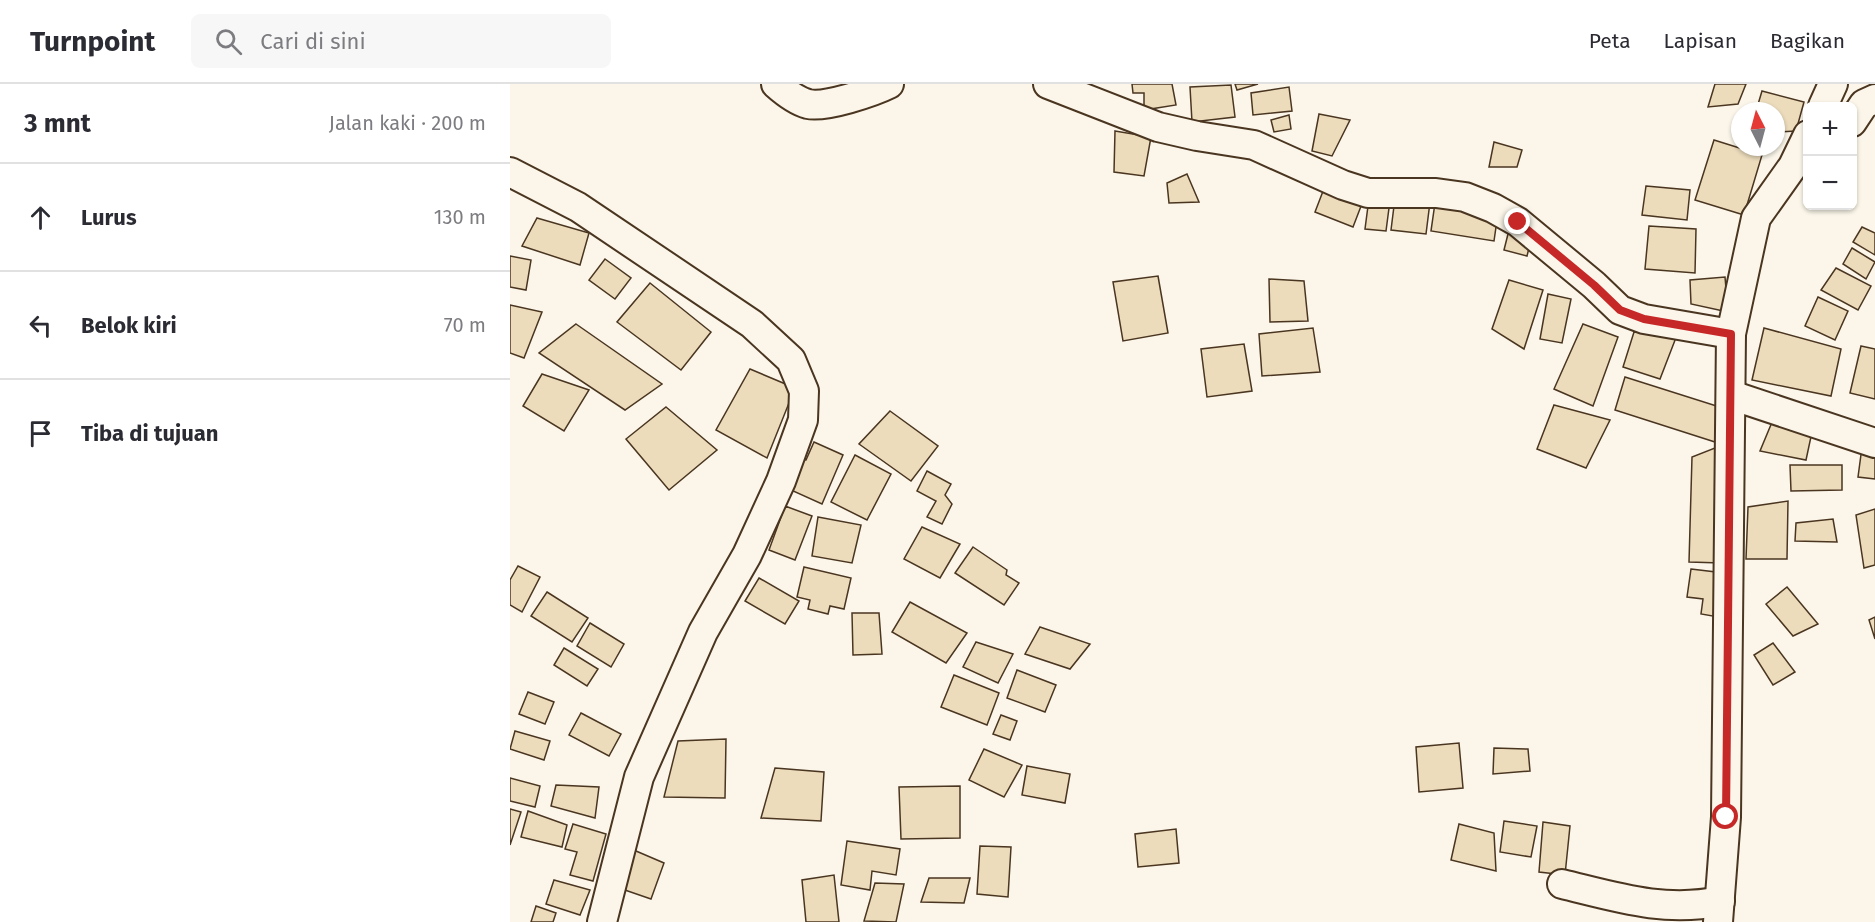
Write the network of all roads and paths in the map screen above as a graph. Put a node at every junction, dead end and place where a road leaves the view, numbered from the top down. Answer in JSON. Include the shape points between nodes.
{"nodes":[{"id":1,"x":776,"y":84,"type":"edge"},
{"id":2,"x":889,"y":84,"type":"edge"},
{"id":3,"x":1048,"y":84,"type":"edge"},
{"id":4,"x":1833,"y":84,"type":"edge"},
{"id":5,"x":1875,"y":99,"type":"edge"},
{"id":6,"x":1825,"y":102,"type":"edge"},
{"id":7,"x":1857,"y":114,"type":"edge"},
{"id":8,"x":1803,"y":145,"type":"edge"},
{"id":9,"x":510,"y":172,"type":"edge"},
{"id":10,"x":1731,"y":334,"type":"junction"},
{"id":11,"x":1731,"y":395,"type":"junction"},
{"id":12,"x":1875,"y":443,"type":"edge"},
{"id":13,"x":1562,"y":884,"type":"dead end"},
{"id":14,"x":1719,"y":912,"type":"edge"},
{"id":15,"x":602,"y":922,"type":"edge"}],
"edges":[{"from":1,"to":2,"type":"street","via":[[798,100],[813,105]]},
{"from":3,"to":10,"type":"street","via":[[1158,126],[1254,145],[1368,193],[1465,197],[1518,222],[1620,310],[1644,319]]},
{"from":4,"to":6,"type":"street"},
{"from":5,"to":7,"type":"street","via":[[1864,104]]},
{"from":8,"to":10,"type":"street","via":[[1756,218]]},
{"from":9,"to":15,"type":"street","via":[[578,207],[752,324],[791,360],[804,391],[803,420],[780,481],[747,555],[703,632],[639,777]]},
{"from":10,"to":11,"type":"street"},
{"from":11,"to":12,"type":"street"},
{"from":11,"to":14,"type":"street","via":[[1726,817]]},
{"from":13,"to":14,"type":"street","via":[[1652,905]]}]}
